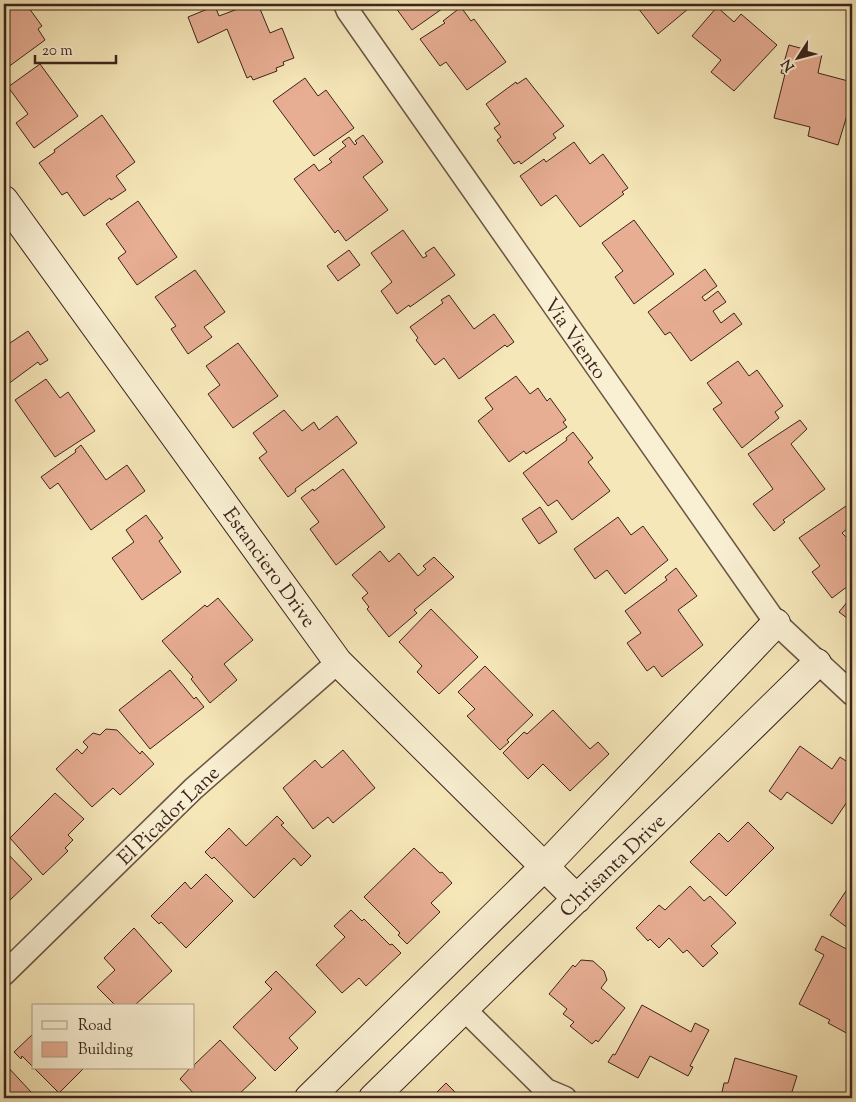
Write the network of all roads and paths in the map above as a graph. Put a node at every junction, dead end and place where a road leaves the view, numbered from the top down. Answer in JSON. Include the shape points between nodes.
{"nodes":[{"id":1,"x":345,"y":4,"type":"edge"},
{"id":2,"x":4,"y":200,"type":"edge"},
{"id":3,"x":776,"y":623,"type":"junction"},
{"id":4,"x":338,"y":662,"type":"junction"},
{"id":5,"x":817,"y":663,"type":"junction"},
{"id":6,"x":852,"y":694,"type":"edge"},
{"id":7,"x":544,"y":867,"type":"junction"},
{"id":8,"x":576,"y":899,"type":"junction"},
{"id":9,"x":4,"y":974,"type":"edge"},
{"id":10,"x":463,"y":1008,"type":"junction"},
{"id":11,"x":309,"y":1098,"type":"edge"},
{"id":12,"x":373,"y":1098,"type":"edge"},
{"id":13,"x":565,"y":1098,"type":"edge"}],
"edges":[{"from":1,"to":3,"type":"street","name":"Via Viento"},
{"from":2,"to":4,"type":"street","name":"Estanciero Drive"},
{"from":3,"to":5,"type":"street","name":"Via Viento"},
{"from":3,"to":7,"type":"street"},
{"from":4,"to":7,"type":"street","name":"Estanciero Drive"},
{"from":4,"to":9,"type":"street","name":"El Picador Lane","via":[[193,789]]},
{"from":5,"to":6,"type":"street"},
{"from":5,"to":8,"type":"street","name":"Chrisanta Drive"},
{"from":7,"to":8,"type":"street","name":"Estanciero Drive"},
{"from":7,"to":11,"type":"street"},
{"from":8,"to":10,"type":"street","name":"Chrisanta Drive"},
{"from":10,"to":12,"type":"street","name":"Chrisanta Drive"},
{"from":10,"to":13,"type":"street","via":[[546,1090]]}]}
